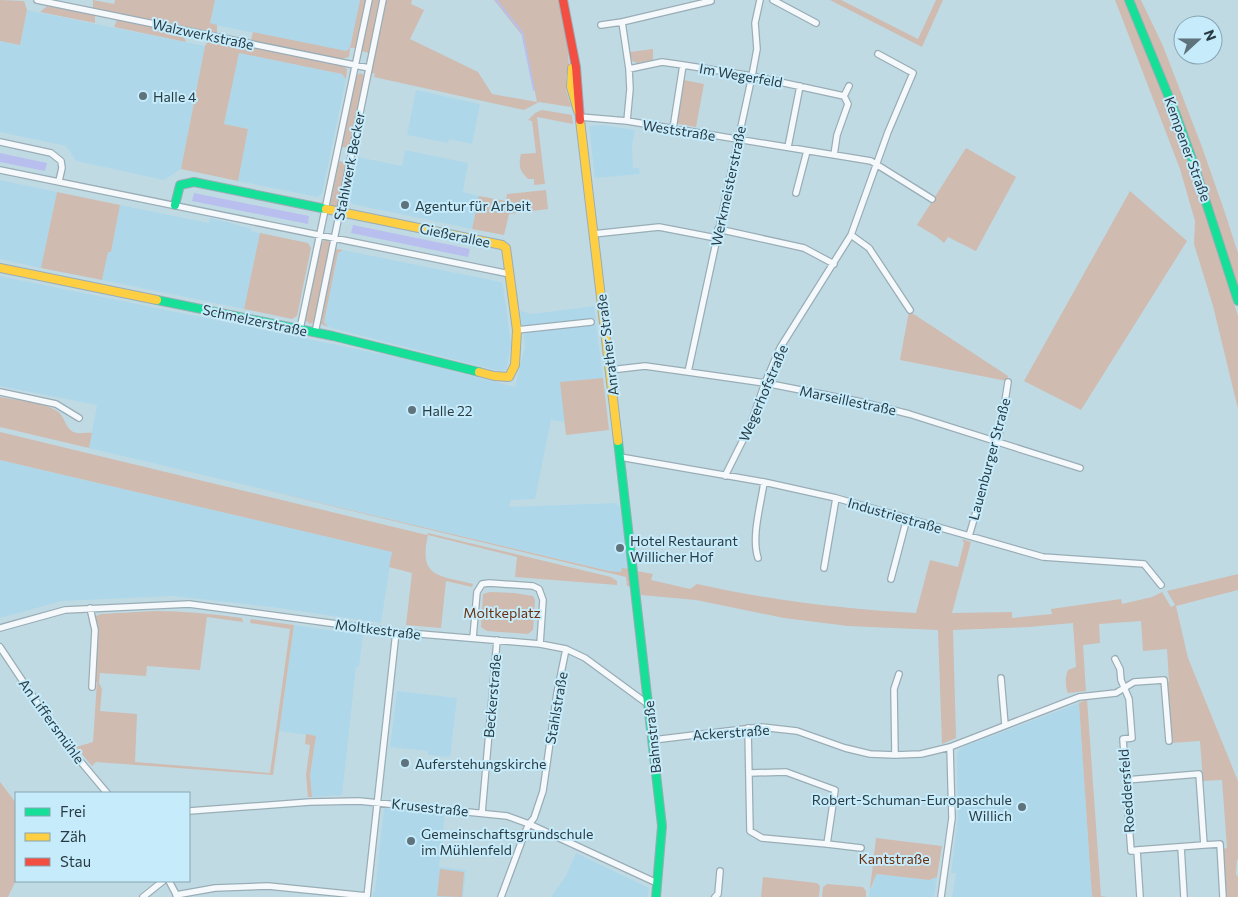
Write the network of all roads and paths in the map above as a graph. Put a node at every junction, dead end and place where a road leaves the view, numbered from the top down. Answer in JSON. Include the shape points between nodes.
{"nodes":[{"id":1,"x":37,"y":0,"type":"edge"},
{"id":2,"x":369,"y":0,"type":"edge"},
{"id":3,"x":383,"y":0,"type":"edge"},
{"id":4,"x":563,"y":0,"type":"edge"},
{"id":5,"x":760,"y":0,"type":"edge"},
{"id":6,"x":774,"y":0,"type":"edge"},
{"id":7,"x":1129,"y":0,"type":"edge"},
{"id":8,"x":711,"y":1,"type":"dead end"},
{"id":9,"x":622,"y":22,"type":"junction"},
{"id":10,"x":816,"y":22,"type":"dead end"},
{"id":11,"x":601,"y":25,"type":"dead end"},
{"id":12,"x":878,"y":54,"type":"dead end"},
{"id":13,"x":355,"y":65,"type":"junction"},
{"id":14,"x":683,"y":65,"type":"junction"},
{"id":15,"x":369,"y":68,"type":"junction"},
{"id":16,"x":629,"y":69,"type":"junction"},
{"id":17,"x":752,"y":76,"type":"junction"},
{"id":18,"x":800,"y":86,"type":"junction"},
{"id":19,"x":849,"y":86,"type":"dead end"},
{"id":20,"x":844,"y":96,"type":"junction"},
{"id":21,"x":579,"y":115,"type":"junction"},
{"id":22,"x":627,"y":122,"type":"junction"},
{"id":23,"x":673,"y":130,"type":"junction"},
{"id":24,"x":738,"y":140,"type":"junction"},
{"id":25,"x":0,"y":142,"type":"edge"},
{"id":26,"x":788,"y":147,"type":"junction"},
{"id":27,"x":808,"y":151,"type":"junction"},
{"id":28,"x":834,"y":155,"type":"junction"},
{"id":29,"x":877,"y":164,"type":"junction"},
{"id":30,"x":0,"y":170,"type":"edge"},
{"id":31,"x":59,"y":182,"type":"junction"},
{"id":32,"x":796,"y":193,"type":"dead end"},
{"id":33,"x":932,"y":199,"type":"dead end"},
{"id":34,"x":175,"y":205,"type":"junction"},
{"id":35,"x":326,"y":209,"type":"junction"},
{"id":36,"x":340,"y":212,"type":"junction"},
{"id":37,"x":718,"y":229,"type":"junction"},
{"id":38,"x":593,"y":234,"type":"junction"},
{"id":39,"x":851,"y":235,"type":"junction"},
{"id":40,"x":321,"y":236,"type":"junction"},
{"id":41,"x":716,"y":238,"type":"junction"},
{"id":42,"x":334,"y":239,"type":"junction"},
{"id":43,"x":834,"y":264,"type":"junction"},
{"id":44,"x":0,"y":268,"type":"edge"},
{"id":45,"x":510,"y":274,"type":"junction"},
{"id":46,"x":1238,"y":301,"type":"edge"},
{"id":47,"x":910,"y":310,"type":"dead end"},
{"id":48,"x":591,"y":322,"type":"dead end"},
{"id":49,"x":300,"y":330,"type":"junction"},
{"id":50,"x":517,"y":330,"type":"junction"},
{"id":51,"x":315,"y":332,"type":"junction"},
{"id":52,"x":610,"y":370,"type":"junction"},
{"id":53,"x":688,"y":372,"type":"junction"},
{"id":54,"x":1008,"y":382,"type":"dead end"},
{"id":55,"x":765,"y":383,"type":"junction"},
{"id":56,"x":0,"y":392,"type":"edge"},
{"id":57,"x":79,"y":418,"type":"dead end"},
{"id":58,"x":997,"y":442,"type":"junction"},
{"id":59,"x":620,"y":457,"type":"junction"},
{"id":60,"x":1080,"y":468,"type":"dead end"},
{"id":61,"x":725,"y":476,"type":"junction"},
{"id":62,"x":764,"y":482,"type":"junction"},
{"id":63,"x":836,"y":498,"type":"junction"},
{"id":64,"x":907,"y":518,"type":"junction"},
{"id":65,"x":969,"y":536,"type":"junction"},
{"id":66,"x":758,"y":558,"type":"dead end"},
{"id":67,"x":824,"y":568,"type":"dead end"},
{"id":68,"x":635,"y":578,"type":"joint"},
{"id":69,"x":891,"y":579,"type":"dead end"},
{"id":70,"x":1161,"y":585,"type":"dead end"},
{"id":71,"x":90,"y":608,"type":"junction"},
{"id":72,"x":0,"y":628,"type":"edge"},
{"id":73,"x":396,"y":632,"type":"junction"},
{"id":74,"x":473,"y":638,"type":"junction"},
{"id":75,"x":497,"y":640,"type":"junction"},
{"id":76,"x":540,"y":644,"type":"junction"},
{"id":77,"x":0,"y":647,"type":"edge"},
{"id":78,"x":566,"y":649,"type":"junction"},
{"id":79,"x":1115,"y":659,"type":"dead end"},
{"id":80,"x":899,"y":674,"type":"dead end"},
{"id":81,"x":1001,"y":678,"type":"dead end"},
{"id":82,"x":92,"y":688,"type":"dead end"},
{"id":83,"x":1124,"y":688,"type":"junction"},
{"id":84,"x":649,"y":705,"type":"junction"},
{"id":85,"x":1005,"y":725,"type":"junction"},
{"id":86,"x":748,"y":728,"type":"junction"},
{"id":87,"x":653,"y":740,"type":"junction"},
{"id":88,"x":1169,"y":741,"type":"dead end"},
{"id":89,"x":950,"y":746,"type":"junction"},
{"id":90,"x":895,"y":755,"type":"junction"},
{"id":91,"x":750,"y":773,"type":"junction"},
{"id":92,"x":1126,"y":780,"type":"junction"},
{"id":93,"x":106,"y":792,"type":"edge"},
{"id":94,"x":376,"y":802,"type":"junction"},
{"id":95,"x":190,"y":811,"type":"edge"},
{"id":96,"x":482,"y":813,"type":"junction"},
{"id":97,"x":529,"y":824,"type":"junction"},
{"id":98,"x":827,"y":844,"type":"junction"},
{"id":99,"x":1204,"y":845,"type":"junction"},
{"id":100,"x":1181,"y":847,"type":"junction"},
{"id":101,"x":861,"y":848,"type":"dead end"},
{"id":102,"x":1136,"y":850,"type":"junction"},
{"id":103,"x":720,"y":871,"type":"dead end"},
{"id":104,"x":162,"y":882,"type":"edge"},
{"id":105,"x":170,"y":882,"type":"edge"},
{"id":106,"x":657,"y":882,"type":"junction"},
{"id":107,"x":177,"y":896,"type":"edge"},
{"id":108,"x":144,"y":897,"type":"edge"},
{"id":109,"x":367,"y":897,"type":"edge"},
{"id":110,"x":501,"y":897,"type":"edge"},
{"id":111,"x":656,"y":897,"type":"edge"},
{"id":112,"x":715,"y":897,"type":"edge"},
{"id":113,"x":941,"y":897,"type":"edge"},
{"id":114,"x":1140,"y":897,"type":"edge"},
{"id":115,"x":1184,"y":897,"type":"edge"},
{"id":116,"x":1223,"y":897,"type":"edge"}],
"edges":[{"from":1,"to":13,"type":"street","name":"Walzwerkstraße"},
{"from":2,"to":13,"type":"street","name":"Stahlwerk Becker"},
{"from":3,"to":15,"type":"street","name":"Stahlwerk Becker"},
{"from":4,"to":21,"type":"street","name":"Anrather Straße","via":[[576,68]]},
{"from":5,"to":17,"type":"street","name":"Werkmeisterstraße","via":[[755,23]]},
{"from":6,"to":10,"type":"street"},
{"from":7,"to":46,"type":"street","name":"Kempener Straße","via":[[1175,112]]},
{"from":8,"to":9,"type":"street"},
{"from":9,"to":11,"type":"street"},
{"from":9,"to":16,"type":"street"},
{"from":12,"to":29,"type":"street","name":"Wegerhofstraße","via":[[913,73]]},
{"from":13,"to":15,"type":"street","name":"Walzwerkstraße"},
{"from":13,"to":35,"type":"street","name":"Stahlwerk Becker"},
{"from":14,"to":16,"type":"street","name":"Im Wegerfeld","via":[[662,62]]},
{"from":14,"to":17,"type":"street","name":"Im Wegerfeld"},
{"from":14,"to":23,"type":"street","name":"Im Wegerfeld"},
{"from":15,"to":36,"type":"street","name":"Stahlwerk Becker"},
{"from":16,"to":22,"type":"street"},
{"from":17,"to":18,"type":"street","name":"Im Wegerfeld"},
{"from":17,"to":24,"type":"street","name":"Werkmeisterstraße"},
{"from":18,"to":20,"type":"street","name":"Im Wegerfeld"},
{"from":18,"to":26,"type":"street","name":"Im Wegerfeld"},
{"from":19,"to":20,"type":"street"},
{"from":20,"to":28,"type":"street","via":[[848,104]]},
{"from":21,"to":22,"type":"street","name":"Weststraße"},
{"from":21,"to":38,"type":"street","name":"Anrather Straße"},
{"from":22,"to":23,"type":"street","name":"Weststraße"},
{"from":23,"to":24,"type":"street","name":"Weststraße"},
{"from":24,"to":26,"type":"street","name":"Weststraße"},
{"from":24,"to":37,"type":"street","name":"Werkmeisterstraße"},
{"from":25,"to":31,"type":"street","via":[[51,153],[61,161]]},
{"from":26,"to":27,"type":"street","name":"Weststraße"},
{"from":27,"to":28,"type":"street","name":"Weststraße"},
{"from":27,"to":32,"type":"street"},
{"from":28,"to":29,"type":"street","name":"Weststraße"},
{"from":29,"to":33,"type":"street","name":"Weststraße"},
{"from":29,"to":39,"type":"street","name":"Wegerhofstraße"},
{"from":30,"to":31,"type":"street","name":"Gießerallee"},
{"from":31,"to":34,"type":"street","name":"Gießerallee"},
{"from":34,"to":35,"type":"street","name":"Gießerallee","via":[[180,185],[194,182]]},
{"from":34,"to":40,"type":"street","name":"Gießerallee"},
{"from":35,"to":36,"type":"street","name":"Gießerallee"},
{"from":35,"to":40,"type":"street","name":"Stahlwerk Becker"},
{"from":36,"to":42,"type":"street","name":"Stahlwerk Becker"},
{"from":36,"to":45,"type":"street","name":"Gießerallee","via":[[499,244],[507,252]]},
{"from":37,"to":41,"type":"street","name":"Werkmeisterstraße"},
{"from":37,"to":43,"type":"street","via":[[804,248]]},
{"from":38,"to":41,"type":"street","via":[[659,227]]},
{"from":38,"to":52,"type":"street","name":"Anrather Straße"},
{"from":39,"to":43,"type":"street","name":"Wegerhofstraße"},
{"from":39,"to":47,"type":"street","via":[[868,248]]},
{"from":40,"to":42,"type":"street","name":"Gießerallee"},
{"from":40,"to":49,"type":"street","name":"Stahlwerk Becker"},
{"from":41,"to":53,"type":"street","name":"Werkmeisterstraße"},
{"from":42,"to":45,"type":"street","name":"Gießerallee"},
{"from":42,"to":51,"type":"street","name":"Stahlwerk Becker"},
{"from":43,"to":55,"type":"street","name":"Wegerhofstraße","via":[[780,348]]},
{"from":44,"to":49,"type":"street","name":"Schmelzerstraße"},
{"from":45,"to":50,"type":"street"},
{"from":48,"to":50,"type":"street"},
{"from":49,"to":51,"type":"street","name":"Schmelzerstraße"},
{"from":50,"to":51,"type":"street","name":"Schmelzerstraße","via":[[515,365],[509,377]]},
{"from":52,"to":53,"type":"street","name":"Marseillestraße","via":[[645,366]]},
{"from":52,"to":59,"type":"street","name":"Anrather Straße"},
{"from":53,"to":55,"type":"street","name":"Marseillestraße"},
{"from":54,"to":58,"type":"street","name":"Lauenburger Straße"},
{"from":55,"to":58,"type":"street","name":"Marseillestraße","via":[[888,408]]},
{"from":55,"to":61,"type":"street","name":"Wegerhofstraße","via":[[750,426]]},
{"from":56,"to":57,"type":"street","via":[[56,404]]},
{"from":58,"to":60,"type":"street","name":"Marseillestraße"},
{"from":58,"to":65,"type":"street","name":"Lauenburger Straße"},
{"from":59,"to":61,"type":"street","name":"Industriestraße"},
{"from":59,"to":68,"type":"street","name":"Anrather Straße"},
{"from":61,"to":62,"type":"street","name":"Industriestraße"},
{"from":62,"to":63,"type":"street","name":"Industriestraße"},
{"from":62,"to":66,"type":"street","via":[[757,528]]},
{"from":63,"to":64,"type":"street","name":"Industriestraße"},
{"from":63,"to":67,"type":"street"},
{"from":64,"to":65,"type":"street","name":"Industriestraße"},
{"from":64,"to":69,"type":"street"},
{"from":65,"to":70,"type":"street","name":"Industriestraße","via":[[1043,557],[1144,564]]},
{"from":68,"to":84,"type":"street","name":"Bahnstraße"},
{"from":71,"to":72,"type":"street","name":"Moltkestraße","via":[[65,610]]},
{"from":71,"to":73,"type":"street","name":"Moltkestraße","via":[[189,604]]},
{"from":71,"to":82,"type":"street","via":[[95,630]]},
{"from":73,"to":74,"type":"street","name":"Moltkestraße"},
{"from":73,"to":94,"type":"street"},
{"from":74,"to":75,"type":"street","name":"Moltkestraße"},
{"from":74,"to":76,"type":"street","via":[[477,592],[480,585],[489,582],[539,589],[542,597]]},
{"from":75,"to":76,"type":"street","name":"Moltkestraße"},
{"from":75,"to":96,"type":"street","name":"Beckerstraße"},
{"from":76,"to":78,"type":"street","name":"Moltkestraße"},
{"from":77,"to":93,"type":"street","name":"An Liffersmühle","via":[[60,737]]},
{"from":78,"to":84,"type":"street","name":"Moltkestraße","via":[[585,658]]},
{"from":78,"to":97,"type":"street","name":"Stahlstraße","via":[[543,791]]},
{"from":79,"to":83,"type":"street","name":"Roeddersfeld"},
{"from":80,"to":90,"type":"street","via":[[894,689]]},
{"from":81,"to":85,"type":"street"},
{"from":83,"to":85,"type":"street","name":"Ackerstraße","via":[[1116,693],[1078,697]]},
{"from":83,"to":88,"type":"street","via":[[1134,682],[1164,680]]},
{"from":83,"to":92,"type":"street","name":"Roeddersfeld","via":[[1129,699],[1132,738],[1122,739]]},
{"from":84,"to":87,"type":"street","name":"Bahnstraße"},
{"from":85,"to":89,"type":"street","name":"Ackerstraße"},
{"from":86,"to":87,"type":"street","name":"Ackerstraße"},
{"from":86,"to":90,"type":"street","name":"Ackerstraße","via":[[797,731],[845,748]]},
{"from":86,"to":91,"type":"street"},
{"from":87,"to":106,"type":"street","name":"Bahnstraße","via":[[662,826]]},
{"from":89,"to":90,"type":"street","name":"Ackerstraße","via":[[921,754]]},
{"from":89,"to":113,"type":"street","via":[[952,818]]},
{"from":91,"to":98,"type":"street","via":[[750,831],[762,838]]},
{"from":91,"to":98,"type":"street","via":[[786,772],[835,790]]},
{"from":92,"to":99,"type":"street","via":[[1199,774]]},
{"from":92,"to":102,"type":"street","name":"Roeddersfeld","via":[[1131,851]]},
{"from":94,"to":95,"type":"street","name":"Krusestraße","via":[[310,802]]},
{"from":94,"to":96,"type":"street","name":"Krusestraße"},
{"from":94,"to":109,"type":"street"},
{"from":96,"to":97,"type":"street","name":"Krusestraße","via":[[512,817]]},
{"from":97,"to":106,"type":"street","name":"Krusestraße"},
{"from":97,"to":110,"type":"street","name":"Stahlstraße"},
{"from":98,"to":101,"type":"street"},
{"from":99,"to":100,"type":"street"},
{"from":99,"to":116,"type":"street","via":[[1220,844]]},
{"from":100,"to":102,"type":"street"},
{"from":100,"to":115,"type":"street"},
{"from":102,"to":114,"type":"street","name":"Roeddersfeld"},
{"from":103,"to":112,"type":"street"},
{"from":104,"to":108,"type":"street"},
{"from":105,"to":107,"type":"street"},
{"from":106,"to":111,"type":"street","name":"Bahnstraße"},
{"from":107,"to":109,"type":"street","via":[[215,888],[268,886]]}]}
